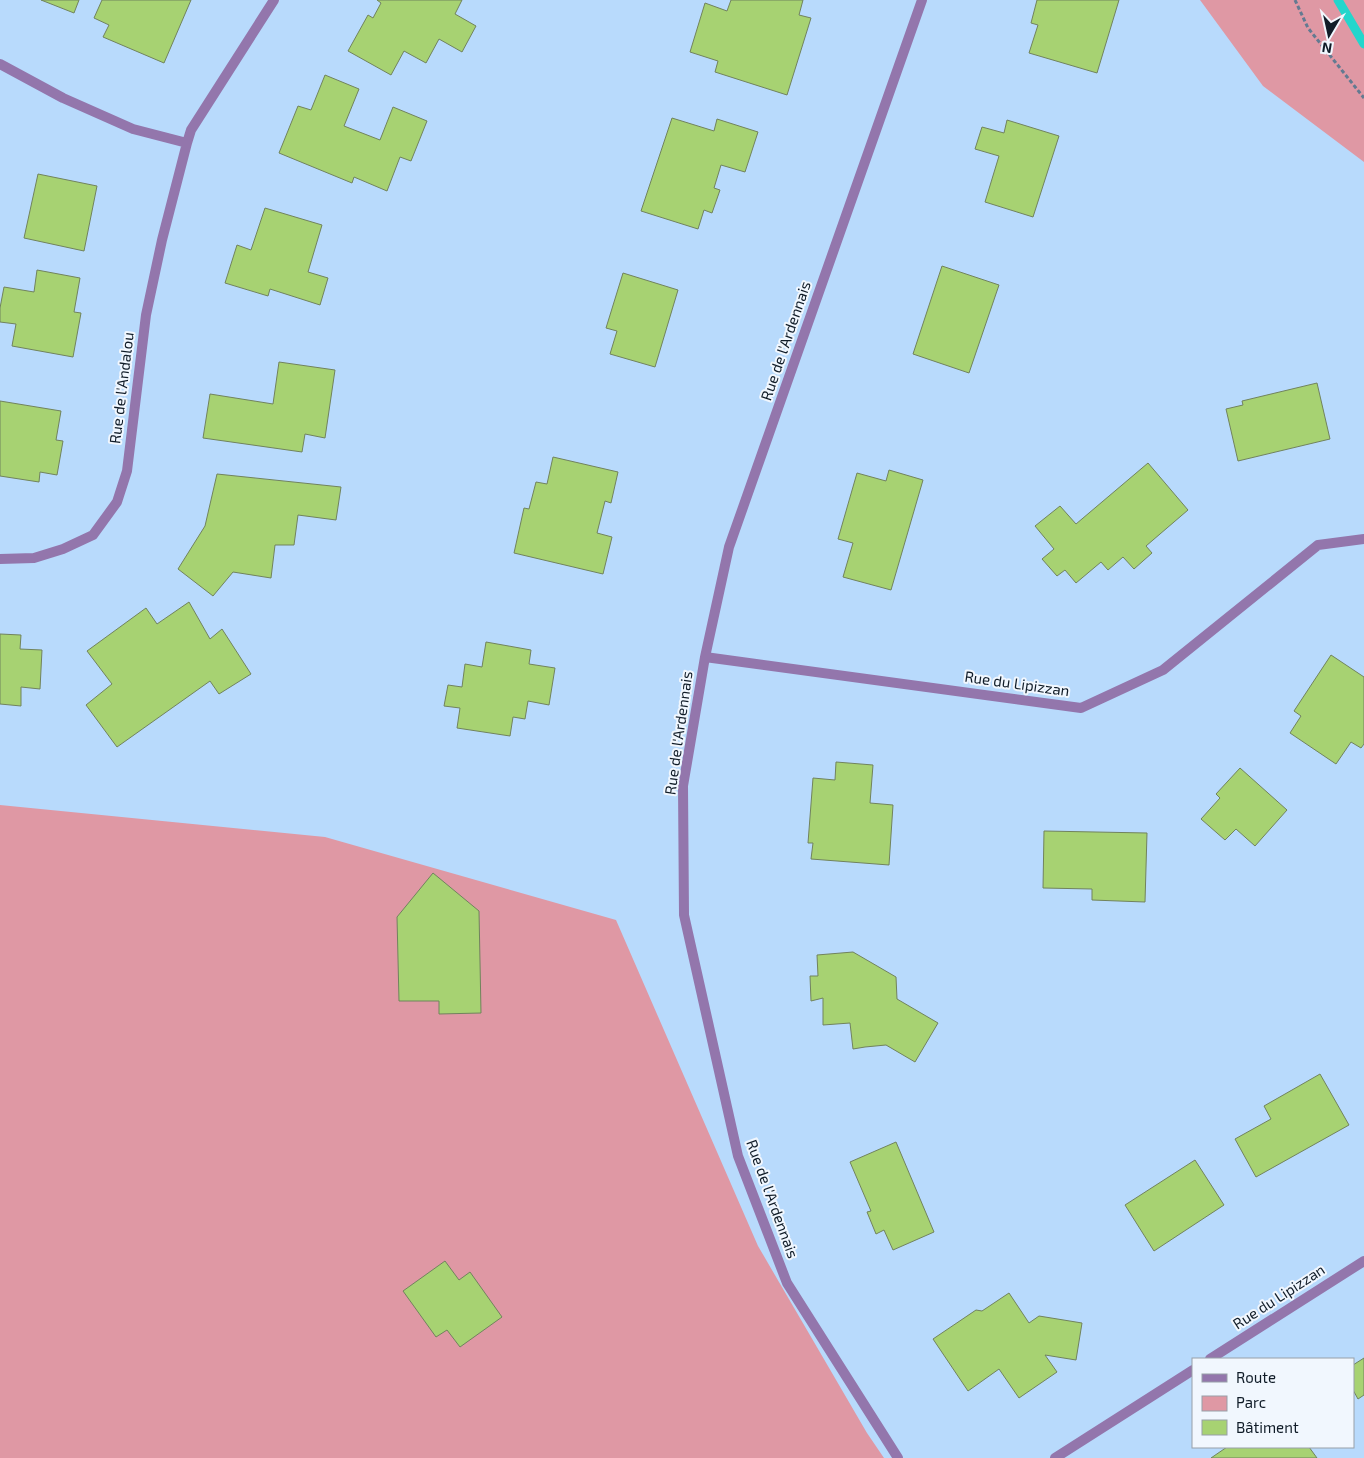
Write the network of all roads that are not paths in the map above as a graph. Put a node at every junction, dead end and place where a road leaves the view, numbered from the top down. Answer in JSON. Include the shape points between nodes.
{"nodes":[{"id":1,"x":274,"y":0,"type":"edge"},
{"id":2,"x":922,"y":0,"type":"edge"},
{"id":3,"x":0,"y":64,"type":"edge"},
{"id":4,"x":187,"y":143,"type":"junction"},
{"id":5,"x":1364,"y":539,"type":"edge"},
{"id":6,"x":0,"y":559,"type":"edge"},
{"id":7,"x":705,"y":657,"type":"junction"},
{"id":8,"x":1364,"y":1261,"type":"edge"},
{"id":9,"x":1212,"y":1358,"type":"edge"},
{"id":10,"x":1192,"y":1371,"type":"edge"},
{"id":11,"x":898,"y":1458,"type":"edge"},
{"id":12,"x":1055,"y":1458,"type":"edge"}],
"edges":[{"from":1,"to":4,"type":"street","name":"Rue de l'Andalou"},
{"from":2,"to":7,"type":"street","name":"Rue de l'Ardennais","via":[[729,547]]},
{"from":3,"to":4,"type":"street","via":[[63,98],[134,129]]},
{"from":4,"to":6,"type":"street","name":"Rue de l'Andalou","via":[[146,315],[127,471],[117,502],[93,536],[34,558]]},
{"from":5,"to":7,"type":"street","name":"Rue du Lipizzan","via":[[1318,545],[1163,670],[1081,708]]},
{"from":7,"to":11,"type":"street","name":"Rue de l'Ardennais","via":[[683,786],[684,915],[738,1156],[787,1284]]},
{"from":8,"to":9,"type":"street","name":"Rue du Lipizzan"},
{"from":10,"to":12,"type":"street"}]}
